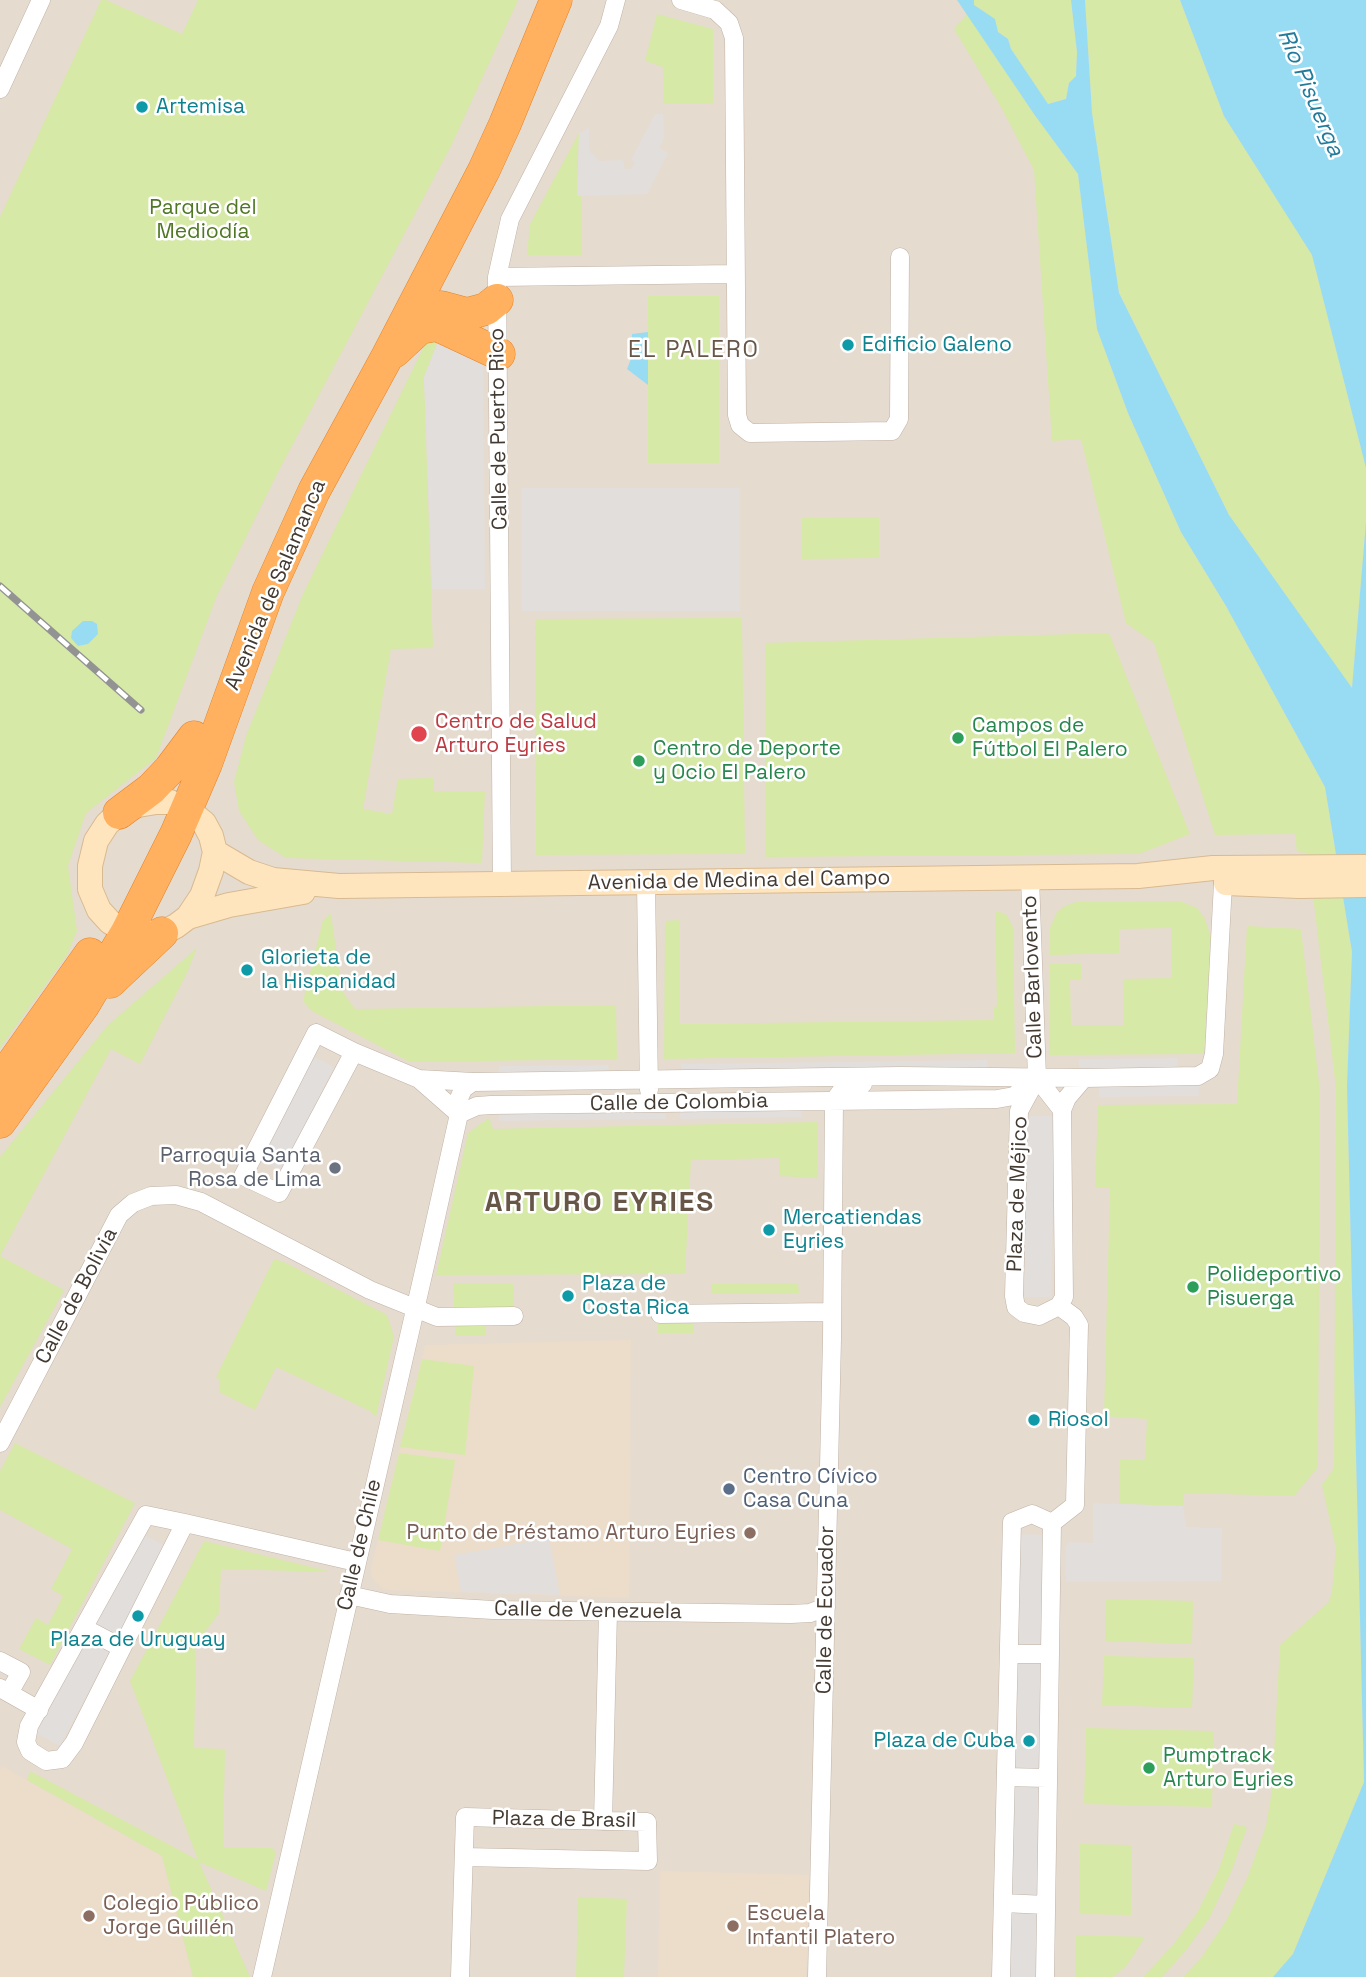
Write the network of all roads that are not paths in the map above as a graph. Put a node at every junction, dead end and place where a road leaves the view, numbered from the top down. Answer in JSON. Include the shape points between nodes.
{"nodes":[{"id":1,"x":41,"y":0,"type":"edge"},
{"id":2,"x":536,"y":0,"type":"edge"},
{"id":3,"x":556,"y":0,"type":"edge"},
{"id":4,"x":616,"y":0,"type":"edge"},
{"id":5,"x":681,"y":0,"type":"edge"},
{"id":6,"x":0,"y":89,"type":"edge"},
{"id":7,"x":900,"y":257,"type":"dead end"},
{"id":8,"x":736,"y":274,"type":"junction"},
{"id":9,"x":429,"y":278,"type":"junction"},
{"id":10,"x":497,"y":288,"type":"junction"},
{"id":11,"x":441,"y":306,"type":"junction"},
{"id":12,"x":396,"y":316,"type":"junction"},
{"id":13,"x":499,"y":354,"type":"junction"},
{"id":14,"x":387,"y":357,"type":"junction"},
{"id":15,"x":194,"y":737,"type":"junction"},
{"id":16,"x":179,"y":805,"type":"junction"},
{"id":17,"x":119,"y":813,"type":"junction"},
{"id":18,"x":215,"y":852,"type":"junction"},
{"id":19,"x":1366,"y":867,"type":"edge"},
{"id":20,"x":1138,"y":876,"type":"junction"},
{"id":21,"x":1030,"y":877,"type":"junction"},
{"id":22,"x":1299,"y":877,"type":"junction"},
{"id":23,"x":646,"y":883,"type":"junction"},
{"id":24,"x":1223,"y":883,"type":"junction"},
{"id":25,"x":502,"y":884,"type":"junction"},
{"id":26,"x":339,"y":886,"type":"junction"},
{"id":27,"x":1366,"y":886,"type":"edge"},
{"id":28,"x":175,"y":925,"type":"junction"},
{"id":29,"x":119,"y":927,"type":"junction"},
{"id":30,"x":83,"y":1006,"type":"junction"},
{"id":31,"x":354,"y":1052,"type":"junction"},
{"id":32,"x":897,"y":1077,"type":"junction"},
{"id":33,"x":1037,"y":1078,"type":"junction"},
{"id":34,"x":1084,"y":1078,"type":"junction"},
{"id":35,"x":419,"y":1079,"type":"junction"},
{"id":36,"x":649,"y":1080,"type":"junction"},
{"id":37,"x":0,"y":1081,"type":"edge"},
{"id":38,"x":472,"y":1082,"type":"junction"},
{"id":39,"x":901,"y":1100,"type":"junction"},
{"id":40,"x":834,"y":1101,"type":"junction"},
{"id":41,"x":649,"y":1103,"type":"junction"},
{"id":42,"x":1062,"y":1110,"type":"junction"},
{"id":43,"x":459,"y":1114,"type":"junction"},
{"id":44,"x":0,"y":1122,"type":"edge"},
{"id":45,"x":1059,"y":1306,"type":"junction"},
{"id":46,"x":414,"y":1308,"type":"junction"},
{"id":47,"x":832,"y":1312,"type":"junction"},
{"id":48,"x":660,"y":1314,"type":"dead end"},
{"id":49,"x":514,"y":1316,"type":"dead end"},
{"id":50,"x":0,"y":1443,"type":"edge"},
{"id":51,"x":185,"y":1523,"type":"junction"},
{"id":52,"x":1052,"y":1523,"type":"junction"},
{"id":53,"x":356,"y":1562,"type":"junction"},
{"id":54,"x":349,"y":1595,"type":"junction"},
{"id":55,"x":826,"y":1607,"type":"junction"},
{"id":56,"x":608,"y":1612,"type":"junction"},
{"id":57,"x":84,"y":1628,"type":"junction"},
{"id":58,"x":122,"y":1648,"type":"junction"},
{"id":59,"x":1009,"y":1654,"type":"junction"},
{"id":60,"x":1049,"y":1654,"type":"junction"},
{"id":61,"x":0,"y":1661,"type":"edge"},
{"id":62,"x":4,"y":1691,"type":"edge"},
{"id":63,"x":39,"y":1710,"type":"junction"},
{"id":64,"x":1006,"y":1777,"type":"junction"},
{"id":65,"x":1047,"y":1778,"type":"junction"},
{"id":66,"x":603,"y":1821,"type":"junction"},
{"id":67,"x":464,"y":1857,"type":"junction"},
{"id":68,"x":1003,"y":1903,"type":"junction"},
{"id":69,"x":1046,"y":1905,"type":"junction"},
{"id":70,"x":262,"y":1977,"type":"edge"},
{"id":71,"x":460,"y":1977,"type":"edge"},
{"id":72,"x":817,"y":1977,"type":"edge"},
{"id":73,"x":1002,"y":1977,"type":"edge"},
{"id":74,"x":1045,"y":1977,"type":"edge"}],
"edges":[{"from":1,"to":6,"type":"street"},
{"from":2,"to":12,"type":"highway","name":"Avenida de Salamanca"},
{"from":3,"to":9,"type":"highway","name":"Avenida de Salamanca","via":[[505,124]]},
{"from":4,"to":10,"type":"street","name":"Calle de Puerto Rico","via":[[609,26],[510,219]]},
{"from":5,"to":8,"type":"street","via":[[715,10],[729,23],[734,38]]},
{"from":7,"to":8,"type":"street","via":[[899,419],[892,432],[750,433],[740,425]]},
{"from":8,"to":10,"type":"street"},
{"from":9,"to":11,"type":"highway"},
{"from":9,"to":12,"type":"highway","name":"Avenida de Salamanca"},
{"from":10,"to":11,"type":"highway","via":[[486,309],[467,314]]},
{"from":10,"to":13,"type":"street","name":"Calle de Puerto Rico"},
{"from":11,"to":12,"type":"highway"},
{"from":12,"to":14,"type":"highway","name":"Avenida de Salamanca"},
{"from":12,"to":15,"type":"highway","name":"Avenida de Salamanca","via":[[256,568]]},
{"from":13,"to":14,"type":"highway","via":[[437,325],[420,328]]},
{"from":13,"to":25,"type":"street","name":"Calle de Puerto Rico"},
{"from":14,"to":16,"type":"highway","name":"Avenida de Salamanca","via":[[314,491]]},
{"from":15,"to":16,"type":"highway","name":"Avenida de Salamanca"},
{"from":15,"to":17,"type":"highway","via":[[151,789]]},
{"from":16,"to":17,"type":"main road","via":[[138,805]]},
{"from":16,"to":18,"type":"main road","via":[[204,823]]},
{"from":16,"to":29,"type":"highway","name":"Avenida de Salamanca"},
{"from":17,"to":29,"type":"main road","via":[[96,841],[90,866],[90,888],[99,910]]},
{"from":18,"to":26,"type":"main road","name":"Avenida de Medina del Campo","via":[[273,880]]},
{"from":18,"to":28,"type":"main road","via":[[202,896]]},
{"from":19,"to":22,"type":"main road"},
{"from":20,"to":21,"type":"main road","name":"Avenida de Medina del Campo"},
{"from":20,"to":22,"type":"main road","name":"Avenida de Medina del Campo","via":[[1213,868]]},
{"from":20,"to":24,"type":"main road","name":"Avenida de Medina del Campo"},
{"from":21,"to":23,"type":"main road","name":"Avenida de Medina del Campo"},
{"from":21,"to":33,"type":"street","name":"Calle Barlovento"},
{"from":22,"to":24,"type":"main road","name":"Avenida de Medina del Campo"},
{"from":22,"to":27,"type":"main road"},
{"from":23,"to":25,"type":"main road","name":"Avenida de Medina del Campo"},
{"from":23,"to":36,"type":"street"},
{"from":24,"to":34,"type":"street","name":"Calle de Colombia","via":[[1210,1069],[1192,1077]]},
{"from":25,"to":26,"type":"main road","name":"Avenida de Medina del Campo"},
{"from":26,"to":28,"type":"main road","name":"Avenida de Medina del Campo","via":[[244,902]]},
{"from":28,"to":29,"type":"main road","name":"Avenida de Medina del Campo"},
{"from":28,"to":30,"type":"highway"},
{"from":29,"to":30,"type":"highway","name":"Avenida de Salamanca"},
{"from":29,"to":37,"type":"highway","name":"Avenida de Salamanca"},
{"from":30,"to":44,"type":"highway","name":"Avenida de Salamanca"},
{"from":31,"to":31,"type":"street","name":"Calle de Colombia","via":[[316,1033],[243,1176],[279,1193]]},
{"from":31,"to":35,"type":"street","name":"Calle de Colombia"},
{"from":32,"to":33,"type":"street","name":"Calle de Colombia"},
{"from":32,"to":36,"type":"street","name":"Calle de Colombia"},
{"from":32,"to":39,"type":"street"},
{"from":32,"to":40,"type":"street","via":[[879,1084],[849,1085]]},
{"from":33,"to":34,"type":"street","name":"Calle de Colombia"},
{"from":33,"to":39,"type":"street","name":"Calle de Colombia","via":[[1009,1098]]},
{"from":33,"to":42,"type":"street","name":"Plaza de Méjico"},
{"from":33,"to":45,"type":"street","name":"Plaza de Méjico","via":[[1018,1111],[1014,1296],[1016,1307],[1024,1313],[1039,1316]]},
{"from":34,"to":42,"type":"street","name":"Plaza de Méjico"},
{"from":35,"to":38,"type":"street","name":"Calle de Colombia"},
{"from":35,"to":43,"type":"street","name":"Calle de Colombia"},
{"from":36,"to":38,"type":"street","name":"Calle de Colombia"},
{"from":36,"to":41,"type":"street"},
{"from":38,"to":43,"type":"street","via":[[458,1101]]},
{"from":39,"to":40,"type":"street","name":"Calle de Colombia"},
{"from":40,"to":41,"type":"street","name":"Calle de Colombia"},
{"from":40,"to":47,"type":"street","name":"Calle de Ecuador"},
{"from":41,"to":43,"type":"street","name":"Calle de Colombia","via":[[491,1105]]},
{"from":42,"to":45,"type":"street","name":"Plaza de Méjico","via":[[1064,1297]]},
{"from":43,"to":46,"type":"street","name":"Calle de Chile"},
{"from":45,"to":52,"type":"street","via":[[1079,1325],[1075,1506]]},
{"from":46,"to":49,"type":"street","name":"Calle de Bolivia","via":[[437,1317]]},
{"from":46,"to":50,"type":"street","name":"Calle de Bolivia","via":[[201,1202],[176,1195],[151,1196],[119,1215]]},
{"from":46,"to":53,"type":"street","name":"Calle de Chile"},
{"from":47,"to":48,"type":"street"},
{"from":47,"to":55,"type":"street","name":"Calle de Ecuador"},
{"from":51,"to":53,"type":"street"},
{"from":51,"to":57,"type":"street","via":[[146,1515]]},
{"from":51,"to":58,"type":"street"},
{"from":52,"to":59,"type":"street","via":[[1032,1514],[1013,1522]]},
{"from":52,"to":60,"type":"street"},
{"from":53,"to":54,"type":"street","name":"Calle de Chile"},
{"from":54,"to":56,"type":"street","name":"Calle de Venezuela","via":[[390,1604]]},
{"from":54,"to":70,"type":"street","name":"Calle de Chile"},
{"from":55,"to":56,"type":"street","name":"Calle de Venezuela","via":[[791,1614]]},
{"from":55,"to":72,"type":"street","name":"Calle de Ecuador"},
{"from":56,"to":66,"type":"street"},
{"from":57,"to":58,"type":"street"},
{"from":57,"to":63,"type":"street"},
{"from":58,"to":63,"type":"street","via":[[62,1759],[46,1761],[30,1751],[26,1742],[29,1726]]},
{"from":59,"to":60,"type":"street"},
{"from":59,"to":64,"type":"street"},
{"from":60,"to":65,"type":"street"},
{"from":61,"to":62,"type":"street","via":[[20,1672]]},
{"from":62,"to":63,"type":"street"},
{"from":64,"to":65,"type":"street"},
{"from":64,"to":68,"type":"street"},
{"from":65,"to":69,"type":"street"},
{"from":66,"to":67,"type":"street","name":"Plaza de Brasil","via":[[465,1817]]},
{"from":66,"to":67,"type":"street","name":"Plaza de Brasil","via":[[647,1822],[648,1861]]},
{"from":67,"to":71,"type":"street"},
{"from":68,"to":69,"type":"street"},
{"from":68,"to":73,"type":"street"},
{"from":69,"to":74,"type":"street"}]}
